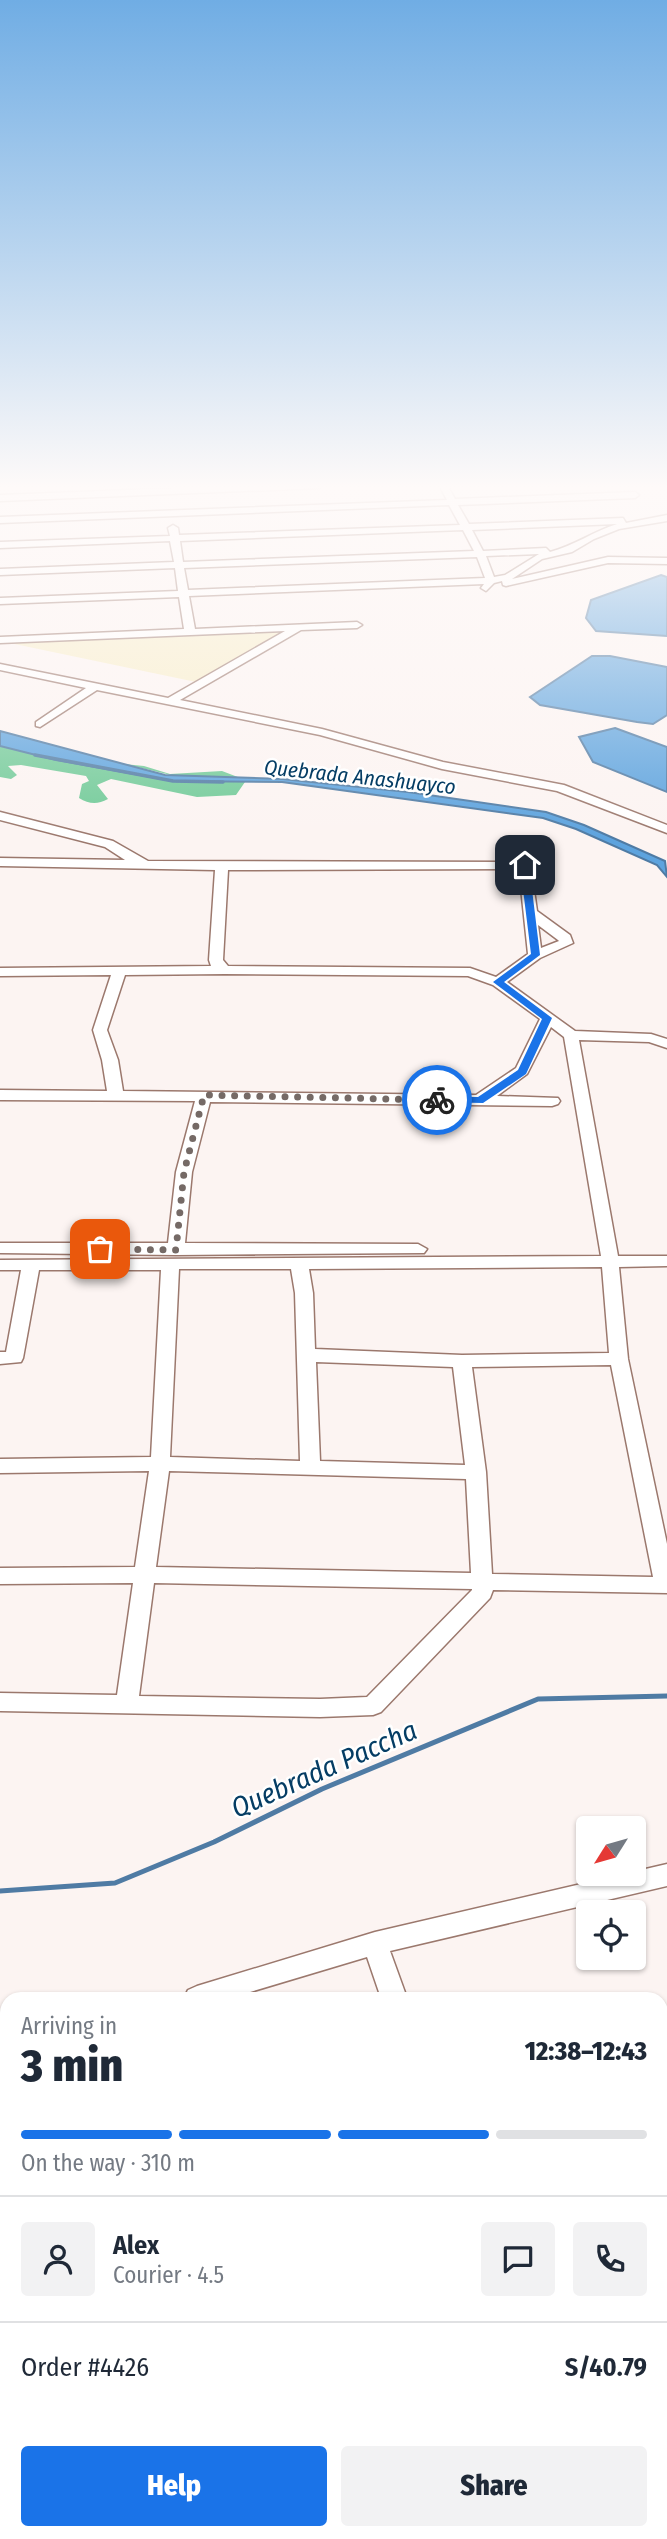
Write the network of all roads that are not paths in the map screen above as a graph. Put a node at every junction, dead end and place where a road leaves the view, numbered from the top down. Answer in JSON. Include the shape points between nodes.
{"nodes":[{"id":1,"x":100,"y":603,"type":"edge"},
{"id":2,"x":185,"y":603,"type":"edge"},
{"id":3,"x":0,"y":610,"type":"edge"},
{"id":4,"x":357,"y":625,"type":"dead end"},
{"id":5,"x":302,"y":626,"type":"junction"},
{"id":6,"x":190,"y":632,"type":"junction"},
{"id":7,"x":0,"y":640,"type":"edge"},
{"id":8,"x":0,"y":667,"type":"edge"},
{"id":9,"x":96,"y":686,"type":"junction"},
{"id":10,"x":170,"y":701,"type":"junction"},
{"id":11,"x":40,"y":724,"type":"dead end"},
{"id":12,"x":0,"y":816,"type":"edge"},
{"id":13,"x":667,"y":829,"type":"edge"},
{"id":14,"x":0,"y":862,"type":"edge"},
{"id":15,"x":155,"y":864,"type":"junction"},
{"id":16,"x":222,"y":866,"type":"junction"},
{"id":17,"x":528,"y":911,"type":"junction"},
{"id":18,"x":535,"y":955,"type":"junction"},
{"id":19,"x":120,"y":970,"type":"junction"},
{"id":20,"x":225,"y":970,"type":"junction"},
{"id":21,"x":0,"y":972,"type":"edge"},
{"id":22,"x":498,"y":982,"type":"junction"},
{"id":23,"x":548,"y":1018,"type":"junction"},
{"id":24,"x":570,"y":1035,"type":"junction"},
{"id":25,"x":667,"y":1044,"type":"edge"},
{"id":26,"x":0,"y":1095,"type":"edge"},
{"id":27,"x":204,"y":1095,"type":"junction"},
{"id":28,"x":116,"y":1096,"type":"junction"},
{"id":29,"x":480,"y":1100,"type":"junction"},
{"id":30,"x":552,"y":1101,"type":"dead end"},
{"id":31,"x":0,"y":1248,"type":"edge"},
{"id":32,"x":418,"y":1249,"type":"dead end"},
{"id":33,"x":173,"y":1257,"type":"junction"},
{"id":34,"x":611,"y":1260,"type":"junction"},
{"id":35,"x":667,"y":1261,"type":"edge"},
{"id":36,"x":31,"y":1264,"type":"junction"},
{"id":37,"x":299,"y":1264,"type":"junction"},
{"id":38,"x":0,"y":1265,"type":"edge"},
{"id":39,"x":305,"y":1355,"type":"junction"},
{"id":40,"x":0,"y":1358,"type":"edge"},
{"id":41,"x":619,"y":1359,"type":"junction"},
{"id":42,"x":462,"y":1361,"type":"junction"},
{"id":43,"x":160,"y":1464,"type":"junction"},
{"id":44,"x":0,"y":1466,"type":"edge"},
{"id":45,"x":310,"y":1469,"type":"junction"},
{"id":46,"x":476,"y":1472,"type":"junction"},
{"id":47,"x":144,"y":1575,"type":"junction"},
{"id":48,"x":0,"y":1576,"type":"edge"},
{"id":49,"x":484,"y":1584,"type":"junction"},
{"id":50,"x":666,"y":1586,"type":"edge"},
{"id":51,"x":0,"y":1702,"type":"edge"},
{"id":52,"x":127,"y":1703,"type":"junction"},
{"id":53,"x":667,"y":1875,"type":"edge"},
{"id":54,"x":375,"y":1943,"type":"junction"},
{"id":55,"x":214,"y":1992,"type":"edge"},
{"id":56,"x":392,"y":1992,"type":"edge"}],
"edges":[{"from":1,"to":3,"type":"street"},
{"from":2,"to":6,"type":"street"},
{"from":4,"to":5,"type":"street"},
{"from":5,"to":6,"type":"street"},
{"from":5,"to":10,"type":"street"},
{"from":6,"to":7,"type":"street"},
{"from":8,"to":9,"type":"street"},
{"from":9,"to":10,"type":"street"},
{"from":9,"to":11,"type":"street"},
{"from":10,"to":13,"type":"street","via":[[560,788]]},
{"from":12,"to":15,"type":"street","via":[[109,844],[130,858]]},
{"from":14,"to":15,"type":"street"},
{"from":15,"to":16,"type":"street"},
{"from":16,"to":17,"type":"street","via":[[525,865]]},
{"from":16,"to":20,"type":"street","via":[[216,960]]},
{"from":17,"to":18,"type":"street"},
{"from":17,"to":18,"type":"street","via":[[566,943]]},
{"from":18,"to":22,"type":"street"},
{"from":19,"to":20,"type":"street"},
{"from":19,"to":21,"type":"street"},
{"from":19,"to":28,"type":"street","via":[[100,1030]]},
{"from":20,"to":22,"type":"street","via":[[470,972]]},
{"from":22,"to":23,"type":"street"},
{"from":23,"to":24,"type":"street"},
{"from":23,"to":29,"type":"street","via":[[522,1072]]},
{"from":24,"to":25,"type":"street","via":[[651,1038]]},
{"from":24,"to":34,"type":"street"},
{"from":26,"to":28,"type":"street"},
{"from":27,"to":28,"type":"street"},
{"from":27,"to":29,"type":"street"},
{"from":27,"to":33,"type":"street","via":[[184,1172]]},
{"from":29,"to":30,"type":"street"},
{"from":31,"to":33,"type":"street"},
{"from":32,"to":33,"type":"street"},
{"from":33,"to":36,"type":"street"},
{"from":33,"to":37,"type":"street"},
{"from":33,"to":43,"type":"street"},
{"from":34,"to":35,"type":"street"},
{"from":34,"to":37,"type":"street"},
{"from":34,"to":41,"type":"street"},
{"from":36,"to":38,"type":"street"},
{"from":36,"to":40,"type":"street","via":[[14,1358]]},
{"from":37,"to":39,"type":"street"},
{"from":39,"to":42,"type":"street"},
{"from":39,"to":45,"type":"street"},
{"from":41,"to":42,"type":"street"},
{"from":41,"to":50,"type":"street"},
{"from":42,"to":46,"type":"street"},
{"from":43,"to":44,"type":"street"},
{"from":43,"to":45,"type":"street"},
{"from":43,"to":47,"type":"street"},
{"from":45,"to":46,"type":"street"},
{"from":46,"to":49,"type":"street"},
{"from":47,"to":48,"type":"street"},
{"from":47,"to":49,"type":"street"},
{"from":47,"to":52,"type":"street"},
{"from":49,"to":50,"type":"street"},
{"from":49,"to":52,"type":"street","via":[[483,1592],[373,1706]]},
{"from":51,"to":52,"type":"street"},
{"from":53,"to":54,"type":"street"},
{"from":54,"to":55,"type":"street"},
{"from":54,"to":56,"type":"street"}]}
